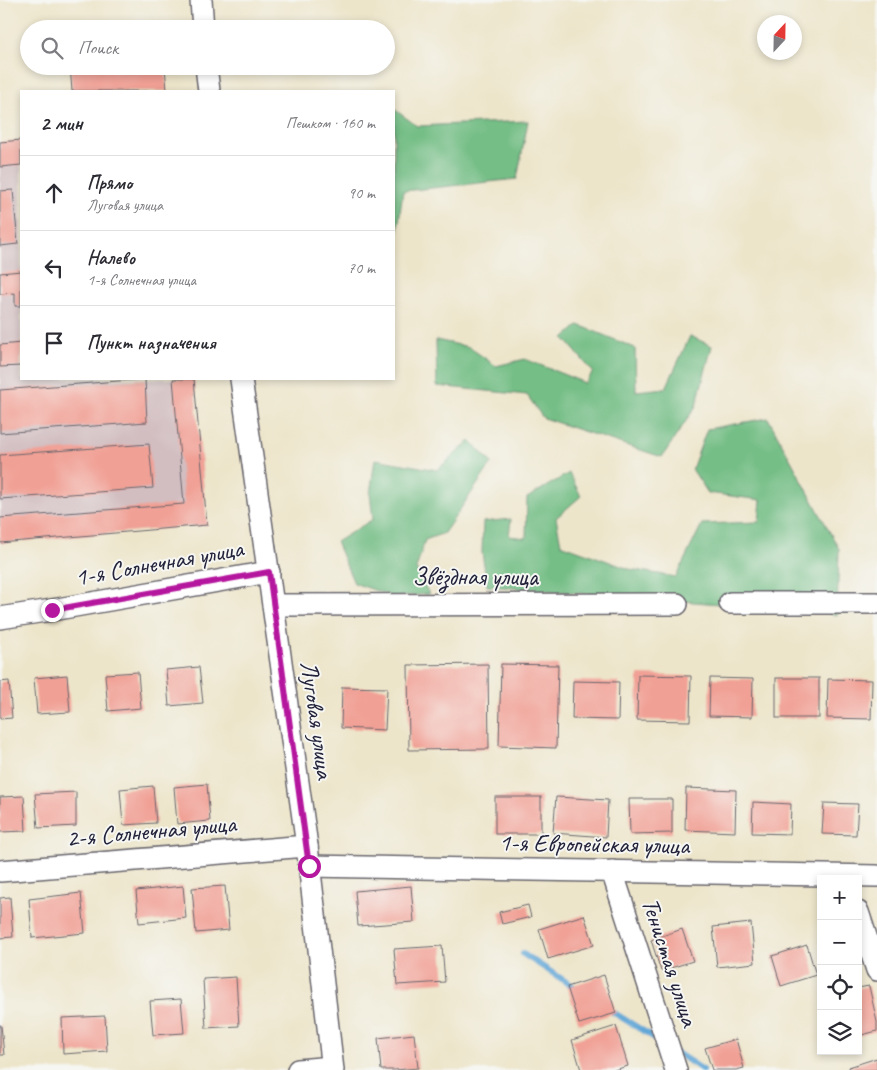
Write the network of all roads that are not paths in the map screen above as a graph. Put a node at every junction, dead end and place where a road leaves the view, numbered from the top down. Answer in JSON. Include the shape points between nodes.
{"nodes":[{"id":1,"x":201,"y":0,"type":"edge"},
{"id":2,"x":202,"y":20,"type":"edge"},
{"id":3,"x":207,"y":75,"type":"edge"},
{"id":4,"x":209,"y":90,"type":"edge"},
{"id":5,"x":241,"y":380,"type":"edge"},
{"id":6,"x":269,"y":572,"type":"junction"},
{"id":7,"x":730,"y":603,"type":"dead end"},
{"id":8,"x":877,"y":603,"type":"edge"},
{"id":9,"x":677,"y":604,"type":"dead end"},
{"id":10,"x":274,"y":605,"type":"junction"},
{"id":11,"x":0,"y":618,"type":"edge"},
{"id":12,"x":308,"y":856,"type":"junction"},
{"id":13,"x":0,"y":871,"type":"edge"},
{"id":14,"x":612,"y":871,"type":"junction"},
{"id":15,"x":817,"y":876,"type":"edge"},
{"id":16,"x":862,"y":876,"type":"edge"},
{"id":17,"x":877,"y":876,"type":"edge"},
{"id":18,"x":861,"y":920,"type":"edge"},
{"id":19,"x":877,"y":970,"type":"edge"},
{"id":20,"x":332,"y":1069,"type":"edge"},
{"id":21,"x":298,"y":1070,"type":"edge"},
{"id":22,"x":676,"y":1070,"type":"edge"}],
"edges":[{"from":1,"to":2,"type":"street"},
{"from":3,"to":4,"type":"street"},
{"from":5,"to":6,"type":"street","name":"Луговая улица"},
{"from":6,"to":10,"type":"street","name":"Луговая улица"},
{"from":6,"to":11,"type":"street","name":"1-я Солнечная улица"},
{"from":7,"to":8,"type":"street"},
{"from":9,"to":10,"type":"street","name":"Звёздная улица"},
{"from":10,"to":12,"type":"street","name":"Луговая улица"},
{"from":12,"to":13,"type":"street","name":"2-я Солнечная улица"},
{"from":12,"to":14,"type":"street","name":"1-я Европейская улица"},
{"from":12,"to":20,"type":"street","name":"Луговая улица"},
{"from":14,"to":15,"type":"street","name":"1-я Европейская улица"},
{"from":14,"to":22,"type":"street","name":"Тенистая улица"},
{"from":16,"to":17,"type":"street","name":"1-я Европейская улица"},
{"from":18,"to":19,"type":"street"},
{"from":20,"to":21,"type":"street"}]}
